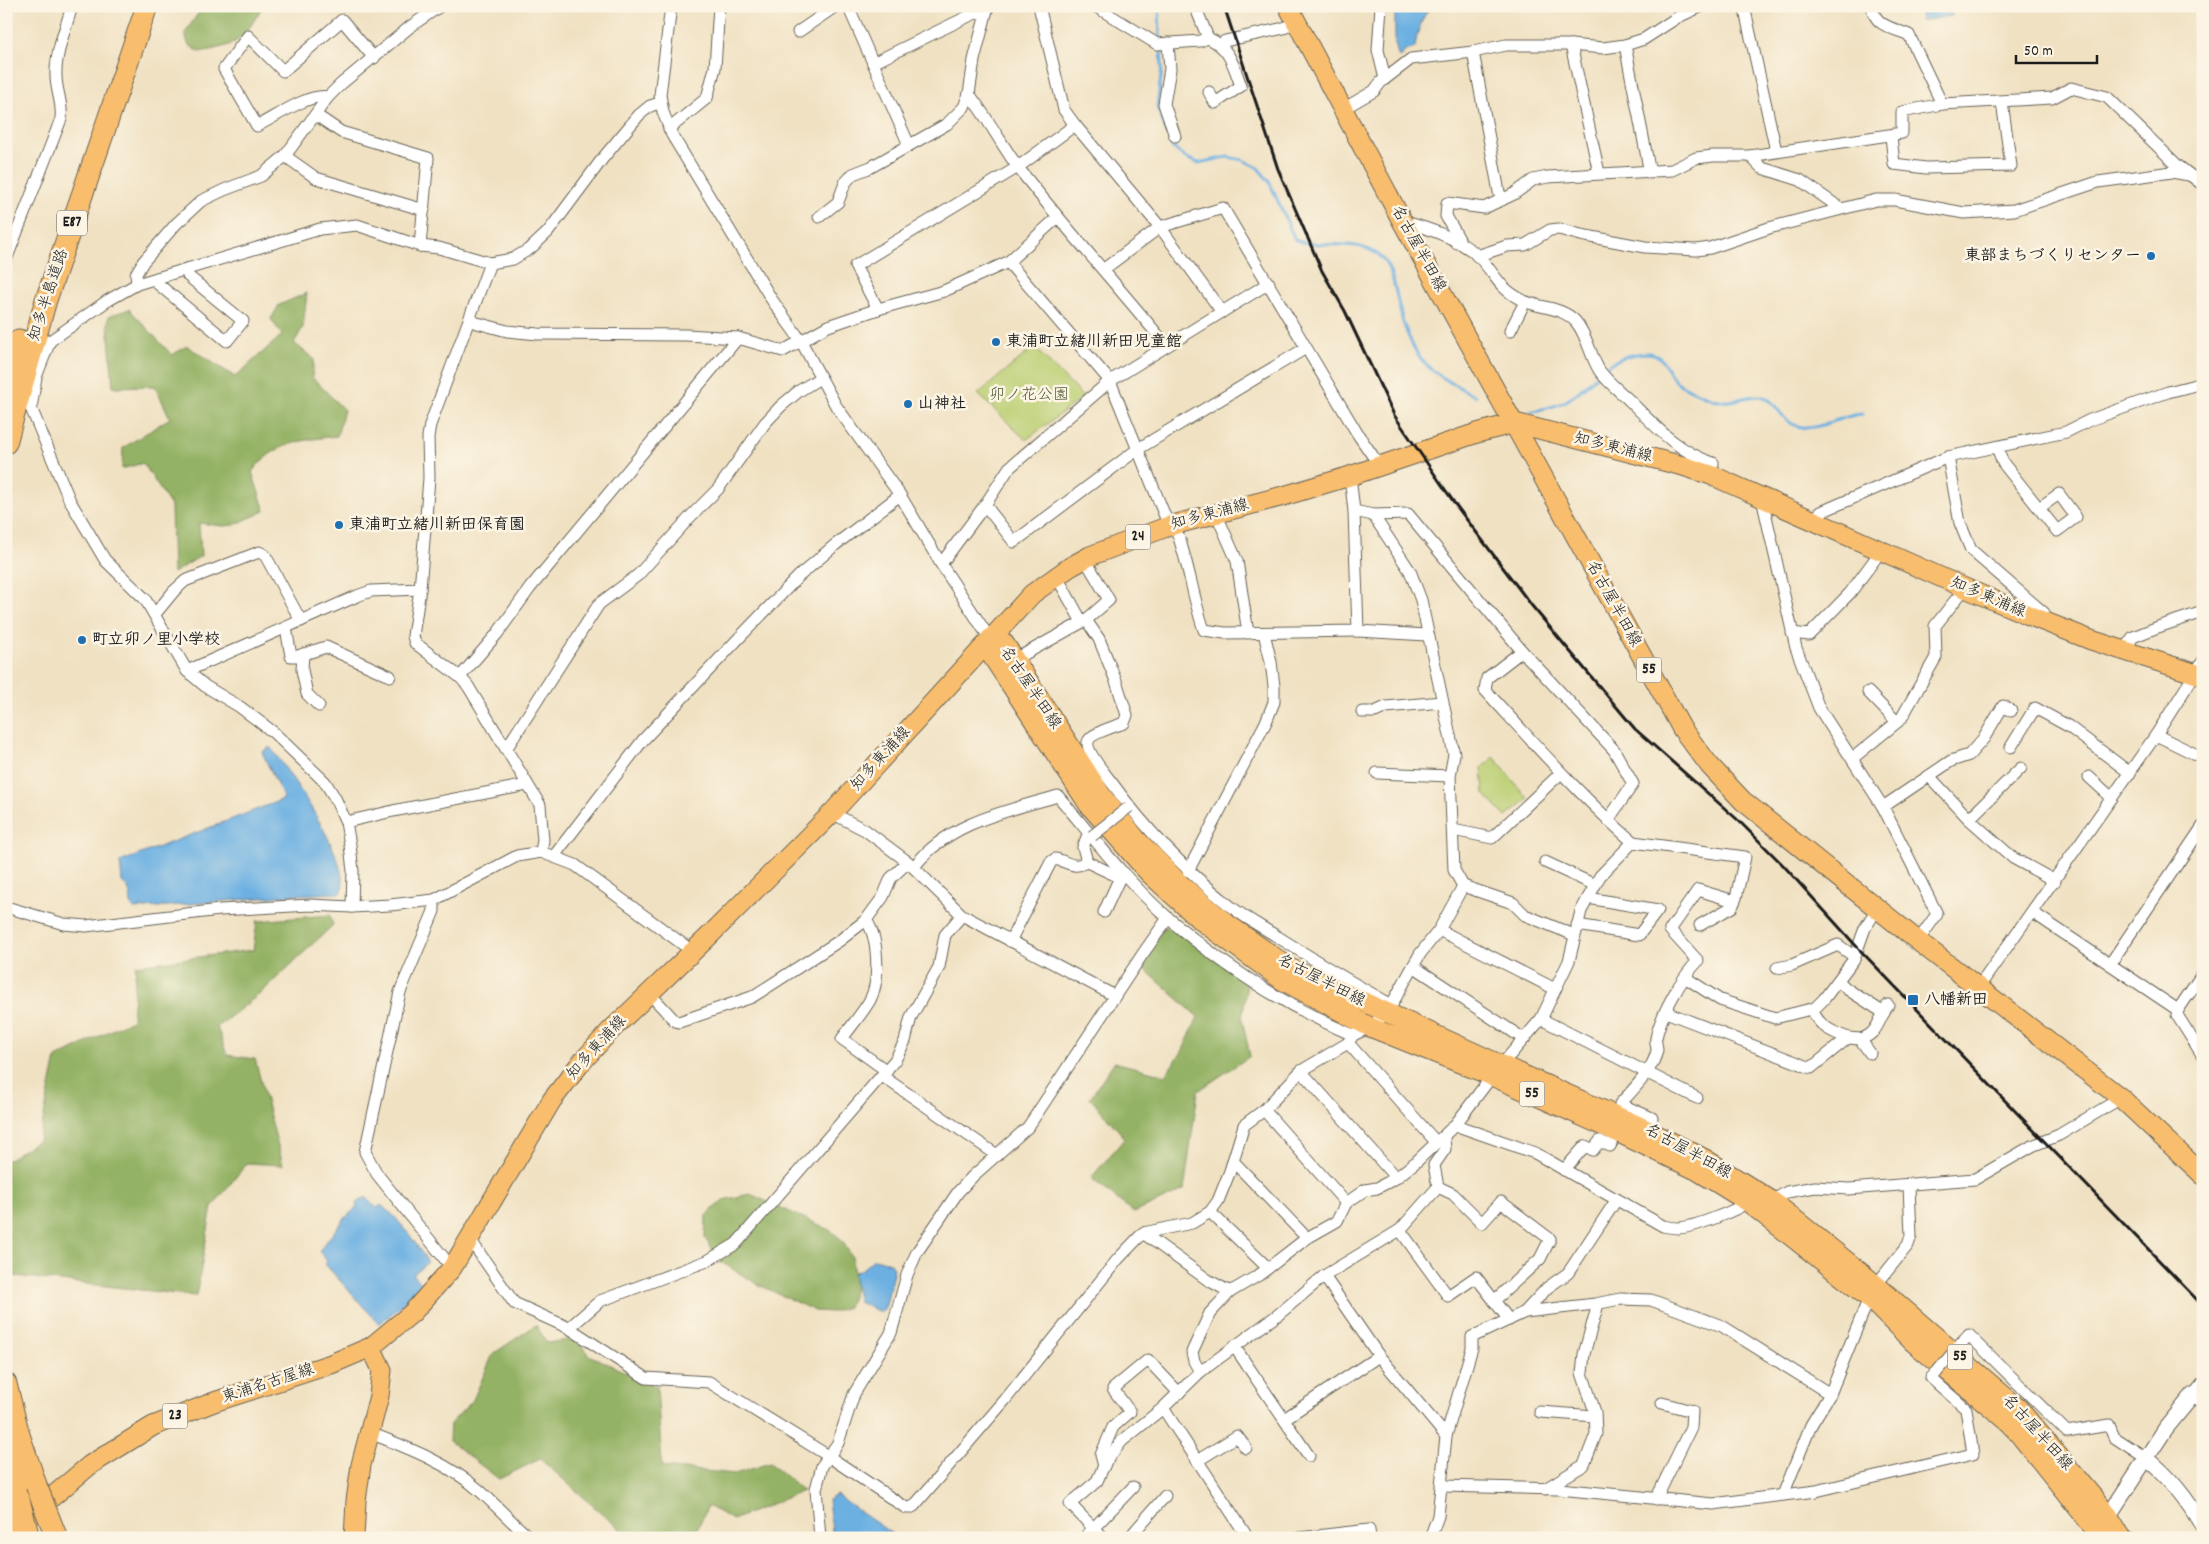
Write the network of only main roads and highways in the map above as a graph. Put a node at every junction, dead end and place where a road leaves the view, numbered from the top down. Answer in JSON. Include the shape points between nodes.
{"nodes":[{"id":1,"x":132,"y":6,"type":"edge"},
{"id":2,"x":147,"y":6,"type":"edge"},
{"id":3,"x":1292,"y":14,"type":"edge"},
{"id":4,"x":6,"y":383,"type":"edge"},
{"id":5,"x":1515,"y":423,"type":"junction"},
{"id":6,"x":6,"y":444,"type":"edge"},
{"id":7,"x":990,"y":639,"type":"junction"},
{"id":8,"x":2200,"y":670,"type":"edge"},
{"id":9,"x":1496,"y":1071,"type":"junction"},
{"id":10,"x":2203,"y":1175,"type":"edge"},
{"id":11,"x":1872,"y":1292,"type":"junction"},
{"id":12,"x":371,"y":1347,"type":"junction"},
{"id":13,"x":6,"y":1384,"type":"edge"},
{"id":14,"x":6,"y":1450,"type":"edge"},
{"id":15,"x":12,"y":1506,"type":"edge"},
{"id":16,"x":6,"y":1535,"type":"edge"},
{"id":17,"x":2099,"y":1536,"type":"edge"},
{"id":18,"x":56,"y":1537,"type":"edge"},
{"id":19,"x":14,"y":1538,"type":"edge"},
{"id":20,"x":29,"y":1538,"type":"edge"},
{"id":21,"x":354,"y":1538,"type":"edge"},
{"id":22,"x":2122,"y":1538,"type":"edge"}],
"edges":[{"from":1,"to":4,"type":"highway","name":"知多半島道路","number":"E87","via":[[36,285]]},
{"from":2,"to":6,"type":"highway","name":"知多半島道路","number":"E87","via":[[46,300]]},
{"from":3,"to":5,"type":"main road","name":"名古屋半田線","number":"55","via":[[1402,221]]},
{"from":5,"to":7,"type":"main road","name":"知多東浦線","number":"24","via":[[1350,476],[1171,525],[1084,559],[1032,594]]},
{"from":5,"to":8,"type":"main road","name":"知多東浦線","number":"24","via":[[1711,475],[2043,621],[2123,651]]},
{"from":5,"to":10,"type":"main road","name":"名古屋半田線","number":"55","via":[[1682,729],[1710,766],[1744,801],[1877,909],[2121,1098]]},
{"from":7,"to":9,"type":"main road","name":"名古屋半田線","number":"55","via":[[1004,644],[1102,796],[1137,840],[1179,883],[1226,923],[1290,968],[1389,1009]]},
{"from":7,"to":9,"type":"main road","name":"名古屋半田線","number":"55","via":[[990,653],[1089,804],[1149,873],[1199,919],[1357,1035]]},
{"from":7,"to":12,"type":"main road","name":"知多東浦線","number":"24","via":[[832,813],[580,1064],[552,1100],[452,1268],[412,1313]]},
{"from":9,"to":11,"type":"main road","name":"名古屋半田線","number":"55","via":[[1698,1171],[1748,1202]]},
{"from":9,"to":11,"type":"main road","name":"名古屋半田線","number":"55","via":[[1646,1129],[1704,1159],[1772,1201]]},
{"from":11,"to":17,"type":"main road","name":"名古屋半田線","number":"55","via":[[1914,1343],[2011,1424]]},
{"from":11,"to":22,"type":"main road","name":"名古屋半田線","number":"55","via":[[2019,1409],[2108,1515]]},
{"from":12,"to":16,"type":"main road","name":"東浦名古屋線","number":"23","via":[[153,1426],[90,1465]]},
{"from":12,"to":21,"type":"main road","via":[[382,1370],[379,1396],[361,1465]]},
{"from":13,"to":18,"type":"highway","bridge":true,"via":[[19,1435]]},
{"from":14,"to":15,"type":"highway"},
{"from":15,"to":19,"type":"highway","bridge":true},
{"from":15,"to":20,"type":"highway","bridge":true}]}
